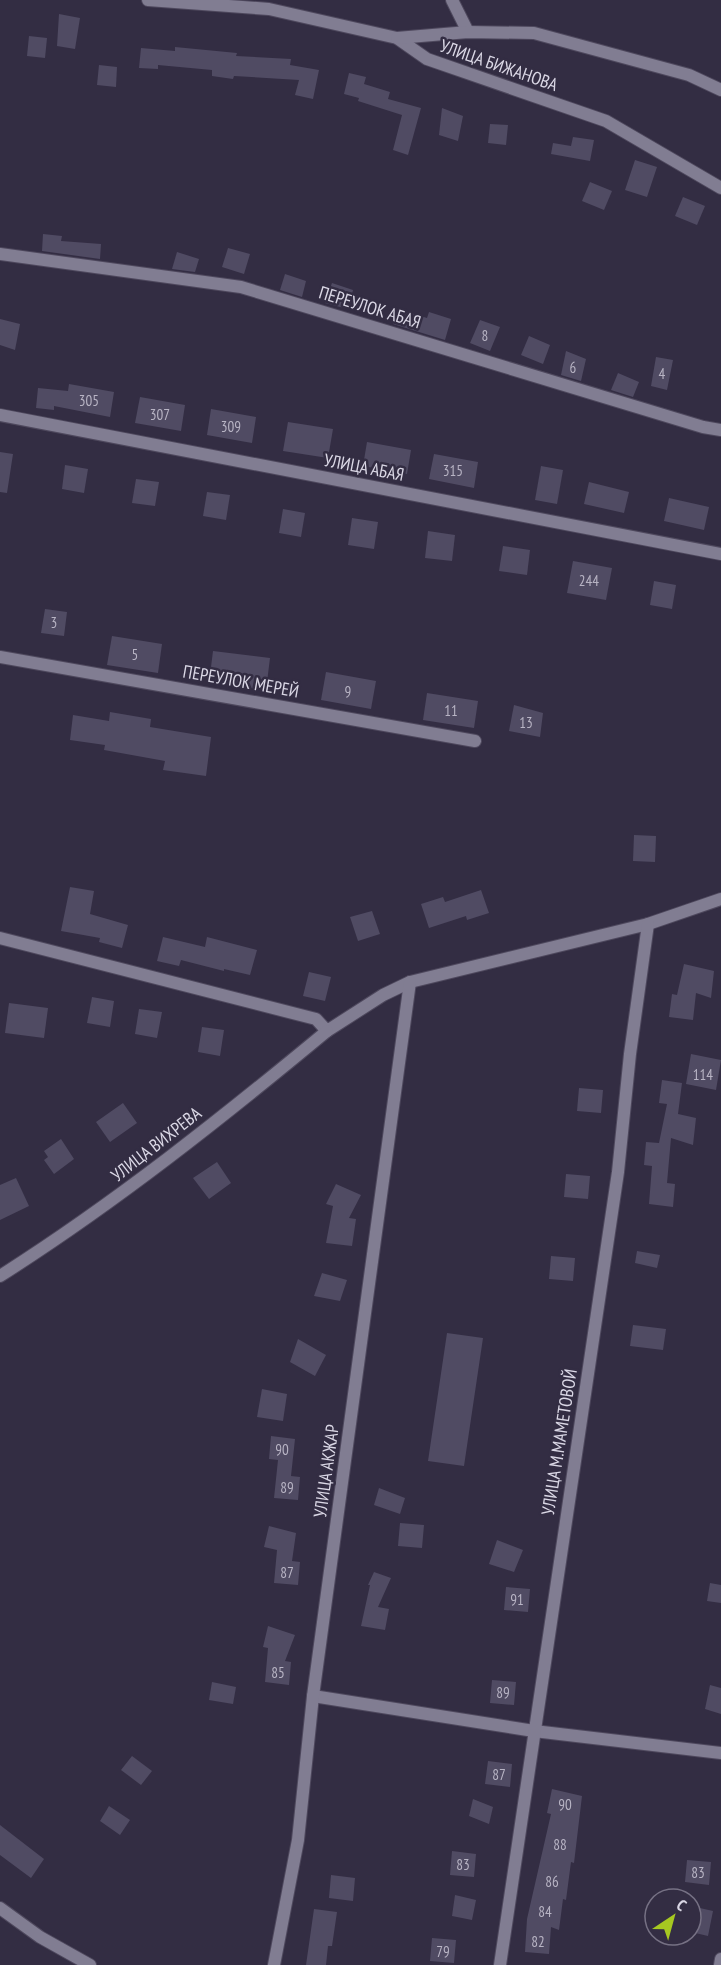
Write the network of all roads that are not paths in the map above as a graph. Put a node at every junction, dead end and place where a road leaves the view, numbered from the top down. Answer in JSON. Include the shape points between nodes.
{"nodes":[{"id":1,"x":148,"y":0,"type":"edge"},
{"id":2,"x":452,"y":0,"type":"edge"},
{"id":3,"x":269,"y":5,"type":"edge"},
{"id":4,"x":468,"y":32,"type":"junction"},
{"id":5,"x":397,"y":38,"type":"junction"},
{"id":6,"x":721,"y":90,"type":"edge"},
{"id":7,"x":721,"y":188,"type":"edge"},
{"id":8,"x":0,"y":254,"type":"edge"},
{"id":9,"x":0,"y":415,"type":"edge"},
{"id":10,"x":721,"y":430,"type":"edge"},
{"id":11,"x":721,"y":554,"type":"edge"},
{"id":12,"x":0,"y":657,"type":"edge"},
{"id":13,"x":475,"y":741,"type":"dead end"},
{"id":14,"x":721,"y":899,"type":"edge"},
{"id":15,"x":648,"y":924,"type":"junction"},
{"id":16,"x":0,"y":938,"type":"edge"},
{"id":17,"x":410,"y":982,"type":"junction"},
{"id":18,"x":327,"y":1031,"type":"junction"},
{"id":19,"x":0,"y":1276,"type":"edge"},
{"id":20,"x":313,"y":1696,"type":"junction"},
{"id":21,"x":534,"y":1731,"type":"junction"},
{"id":22,"x":721,"y":1753,"type":"edge"},
{"id":23,"x":0,"y":1908,"type":"edge"},
{"id":24,"x":721,"y":1959,"type":"edge"},
{"id":25,"x":90,"y":1965,"type":"edge"},
{"id":26,"x":274,"y":1965,"type":"edge"},
{"id":27,"x":500,"y":1965,"type":"edge"},
{"id":28,"x":720,"y":1965,"type":"edge"}],
"edges":[{"from":1,"to":3,"type":"street","name":"УЛИЦА БИЖАНОВА"},
{"from":2,"to":4,"type":"street"},
{"from":3,"to":5,"type":"street","name":"УЛИЦА БИЖАНОВА"},
{"from":4,"to":5,"type":"street"},
{"from":4,"to":6,"type":"street","via":[[534,33],[689,75]]},
{"from":5,"to":7,"type":"street","name":"УЛИЦА БИЖАНОВА","via":[[427,59],[606,121]]},
{"from":8,"to":10,"type":"street","name":"ПЕРЕУЛОК АБАЯ","via":[[241,287],[703,428]]},
{"from":9,"to":11,"type":"street","name":"УЛИЦА АБАЯ"},
{"from":12,"to":13,"type":"street","name":"ПЕРЕУЛОК МЕРЕЙ"},
{"from":14,"to":15,"type":"street","name":"УЛИЦА ВИХРЕВА"},
{"from":15,"to":17,"type":"street","name":"УЛИЦА ВИХРЕВА"},
{"from":15,"to":21,"type":"street","name":"УЛИЦА М.МАМЕТОВОЙ","via":[[618,1172]]},
{"from":16,"to":18,"type":"street","via":[[316,1020]]},
{"from":17,"to":18,"type":"street","name":"УЛИЦА ВИХРЕВА"},
{"from":17,"to":20,"type":"street","name":"УЛИЦА АКЖАР"},
{"from":18,"to":19,"type":"street","name":"УЛИЦА ВИХРЕВА","via":[[129,1190]]},
{"from":20,"to":21,"type":"street"},
{"from":20,"to":26,"type":"street","name":"УЛИЦА АКЖАР","via":[[298,1840]]},
{"from":21,"to":22,"type":"street"},
{"from":21,"to":27,"type":"street","name":"УЛИЦА М.МАМЕТОВОЙ"},
{"from":23,"to":25,"type":"street"},
{"from":24,"to":28,"type":"street"}]}
